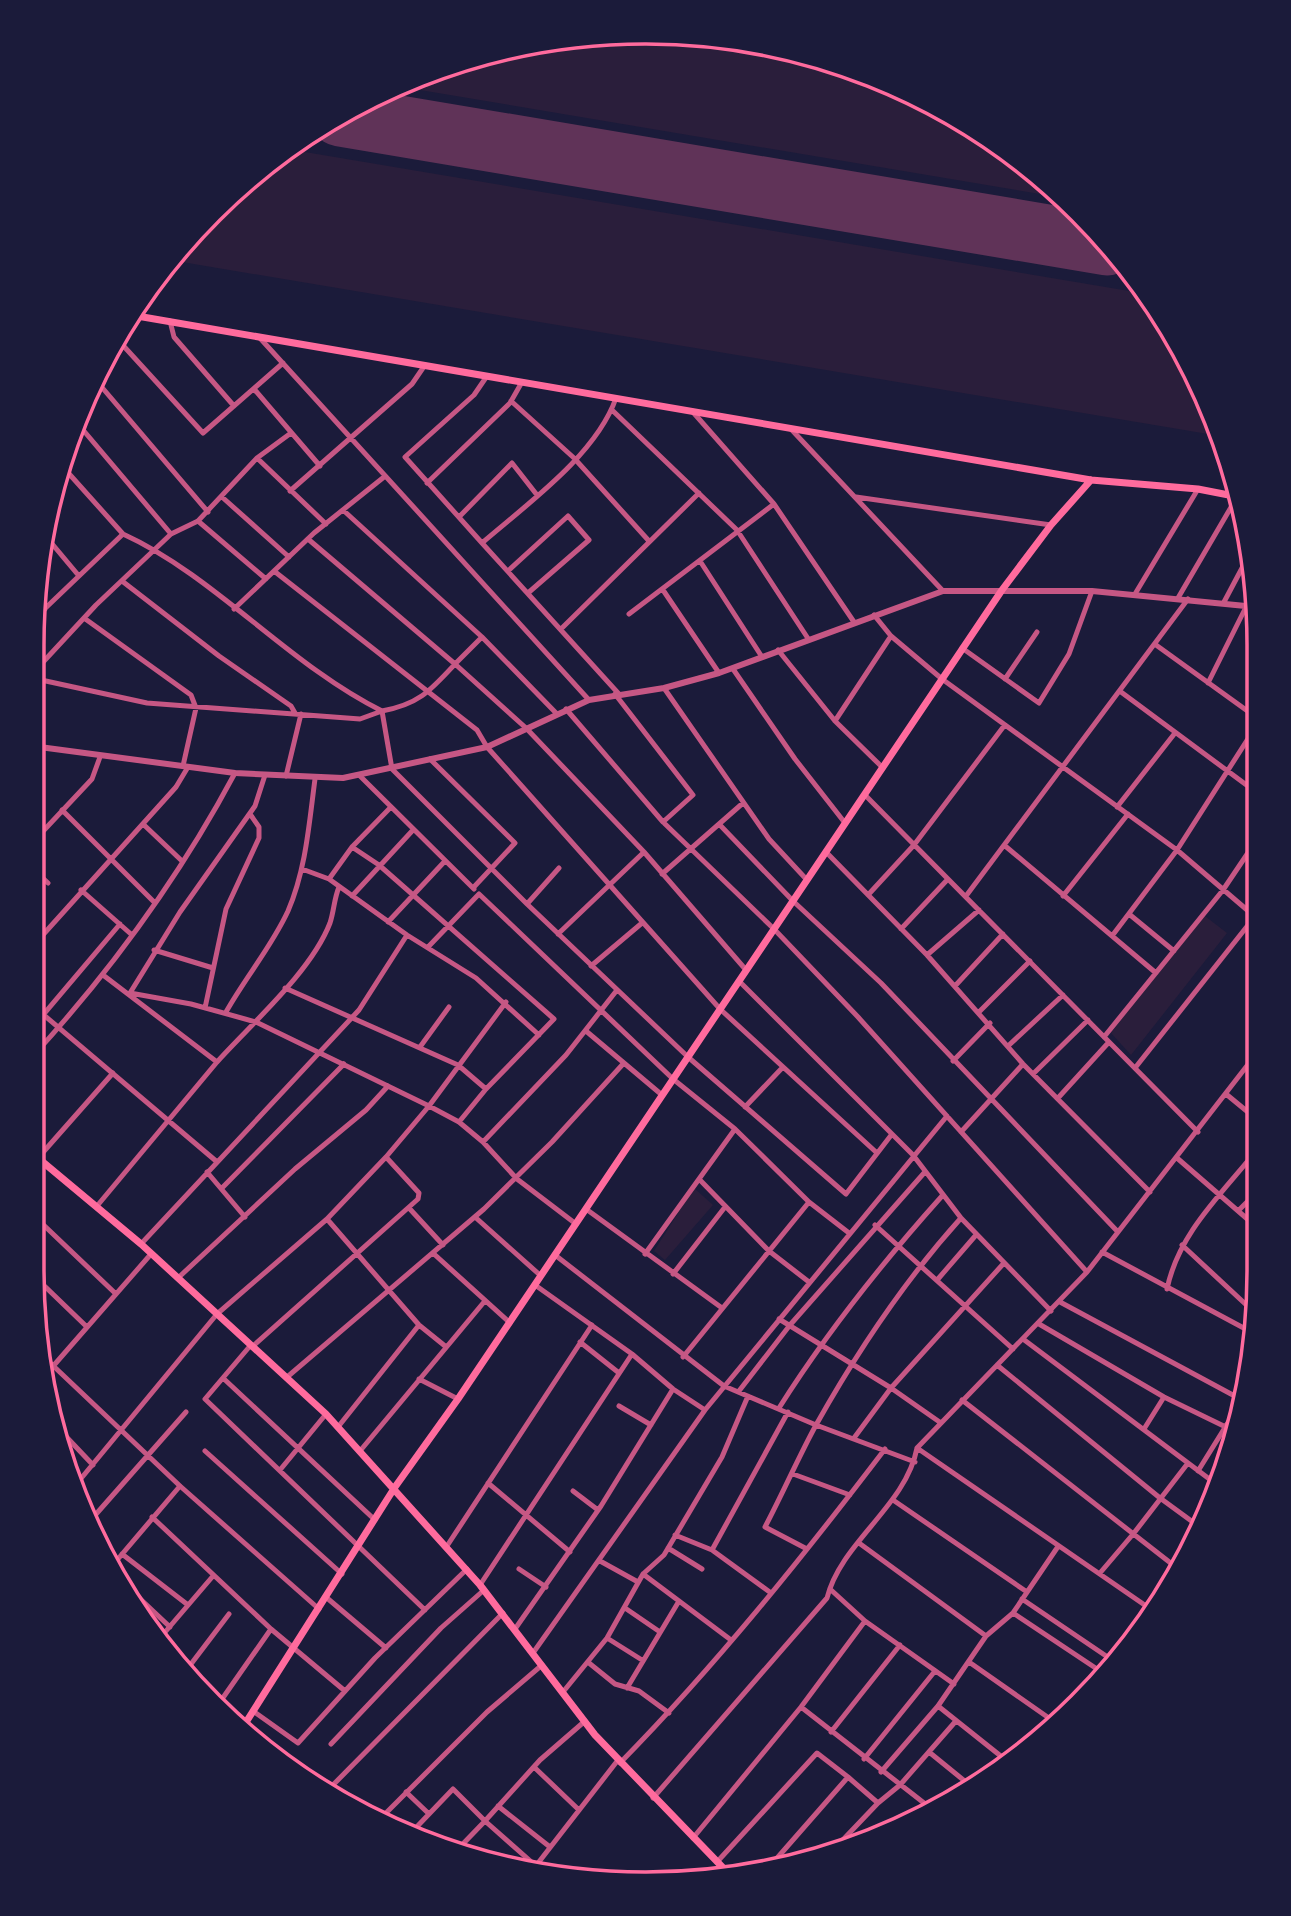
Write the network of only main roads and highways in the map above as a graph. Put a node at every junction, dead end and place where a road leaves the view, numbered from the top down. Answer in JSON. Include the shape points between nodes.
{"nodes":[{"id":1,"x":141,"y":317,"type":"edge"},
{"id":2,"x":1091,"y":480,"type":"junction"},
{"id":3,"x":1228,"y":495,"type":"edge"},
{"id":4,"x":44,"y":1162,"type":"edge"},
{"id":5,"x":395,"y":1488,"type":"junction"},
{"id":6,"x":247,"y":1721,"type":"edge"},
{"id":7,"x":721,"y":1867,"type":"edge"}],
"edges":[{"from":1,"to":2,"type":"main road"},
{"from":2,"to":3,"type":"main road"},
{"from":2,"to":5,"type":"main road","via":[[1002,590]]},
{"from":4,"to":5,"type":"main road","via":[[141,1244],[326,1414]]},
{"from":5,"to":6,"type":"main road"},
{"from":5,"to":7,"type":"main road","via":[[482,1587],[584,1721]]}]}
